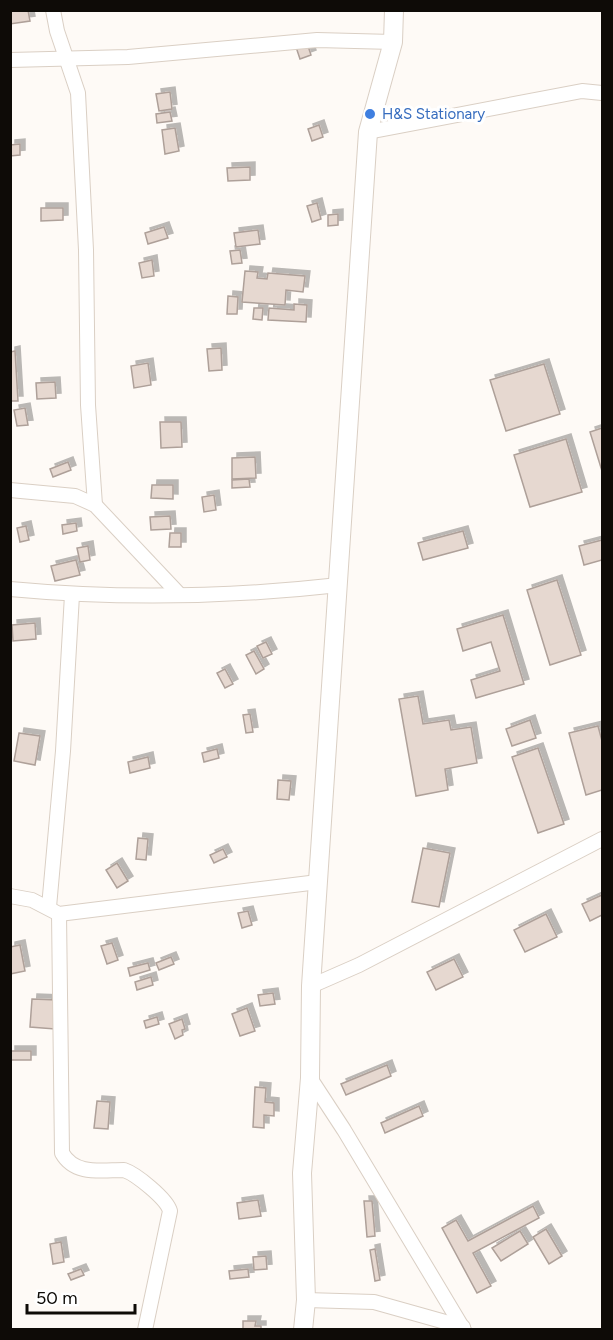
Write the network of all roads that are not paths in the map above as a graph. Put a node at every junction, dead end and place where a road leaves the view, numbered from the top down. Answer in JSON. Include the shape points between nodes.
{"nodes":[{"id":1,"x":53,"y":10,"type":"edge"},
{"id":2,"x":394,"y":10,"type":"edge"},
{"id":3,"x":393,"y":42,"type":"junction"},
{"id":4,"x":66,"y":57,"type":"junction"},
{"id":5,"x":10,"y":60,"type":"edge"},
{"id":6,"x":603,"y":93,"type":"edge"},
{"id":7,"x":368,"y":132,"type":"junction"},
{"id":8,"x":10,"y":490,"type":"edge"},
{"id":9,"x":94,"y":505,"type":"junction"},
{"id":10,"x":339,"y":585,"type":"junction"},
{"id":11,"x":10,"y":589,"type":"edge"},
{"id":12,"x":178,"y":593,"type":"junction"},
{"id":13,"x":72,"y":594,"type":"junction"},
{"id":14,"x":603,"y":839,"type":"edge"},
{"id":15,"x":318,"y":882,"type":"junction"},
{"id":16,"x":10,"y":896,"type":"edge"},
{"id":17,"x":54,"y":910,"type":"junction"},
{"id":18,"x":311,"y":986,"type":"junction"},
{"id":19,"x":310,"y":1078,"type":"junction"},
{"id":20,"x":306,"y":1300,"type":"junction"},
{"id":21,"x":464,"y":1328,"type":"edge"},
{"id":22,"x":145,"y":1329,"type":"edge"},
{"id":23,"x":303,"y":1329,"type":"edge"}],
"edges":[{"from":1,"to":4,"type":"street"},
{"from":2,"to":3,"type":"main road"},
{"from":3,"to":4,"type":"street","via":[[317,40],[128,57]]},
{"from":3,"to":7,"type":"main road"},
{"from":4,"to":5,"type":"street"},
{"from":4,"to":9,"type":"street","via":[[77,85],[80,116]]},
{"from":6,"to":7,"type":"street","via":[[582,91]]},
{"from":7,"to":10,"type":"main road"},
{"from":8,"to":9,"type":"street","via":[[75,496]]},
{"from":9,"to":12,"type":"street"},
{"from":10,"to":12,"type":"street","via":[[284,591]]},
{"from":10,"to":15,"type":"main road"},
{"from":11,"to":13,"type":"street"},
{"from":12,"to":13,"type":"street"},
{"from":13,"to":17,"type":"street"},
{"from":14,"to":18,"type":"street"},
{"from":15,"to":17,"type":"street"},
{"from":15,"to":18,"type":"main road"},
{"from":16,"to":17,"type":"street"},
{"from":17,"to":22,"type":"street","via":[[62,1153],[79,1169],[131,1173],[165,1200],[170,1211]]},
{"from":18,"to":19,"type":"main road"},
{"from":19,"to":20,"type":"main road","via":[[302,1173]]},
{"from":19,"to":21,"type":"street"},
{"from":20,"to":21,"type":"street","via":[[374,1302]]},
{"from":20,"to":23,"type":"main road"}]}
